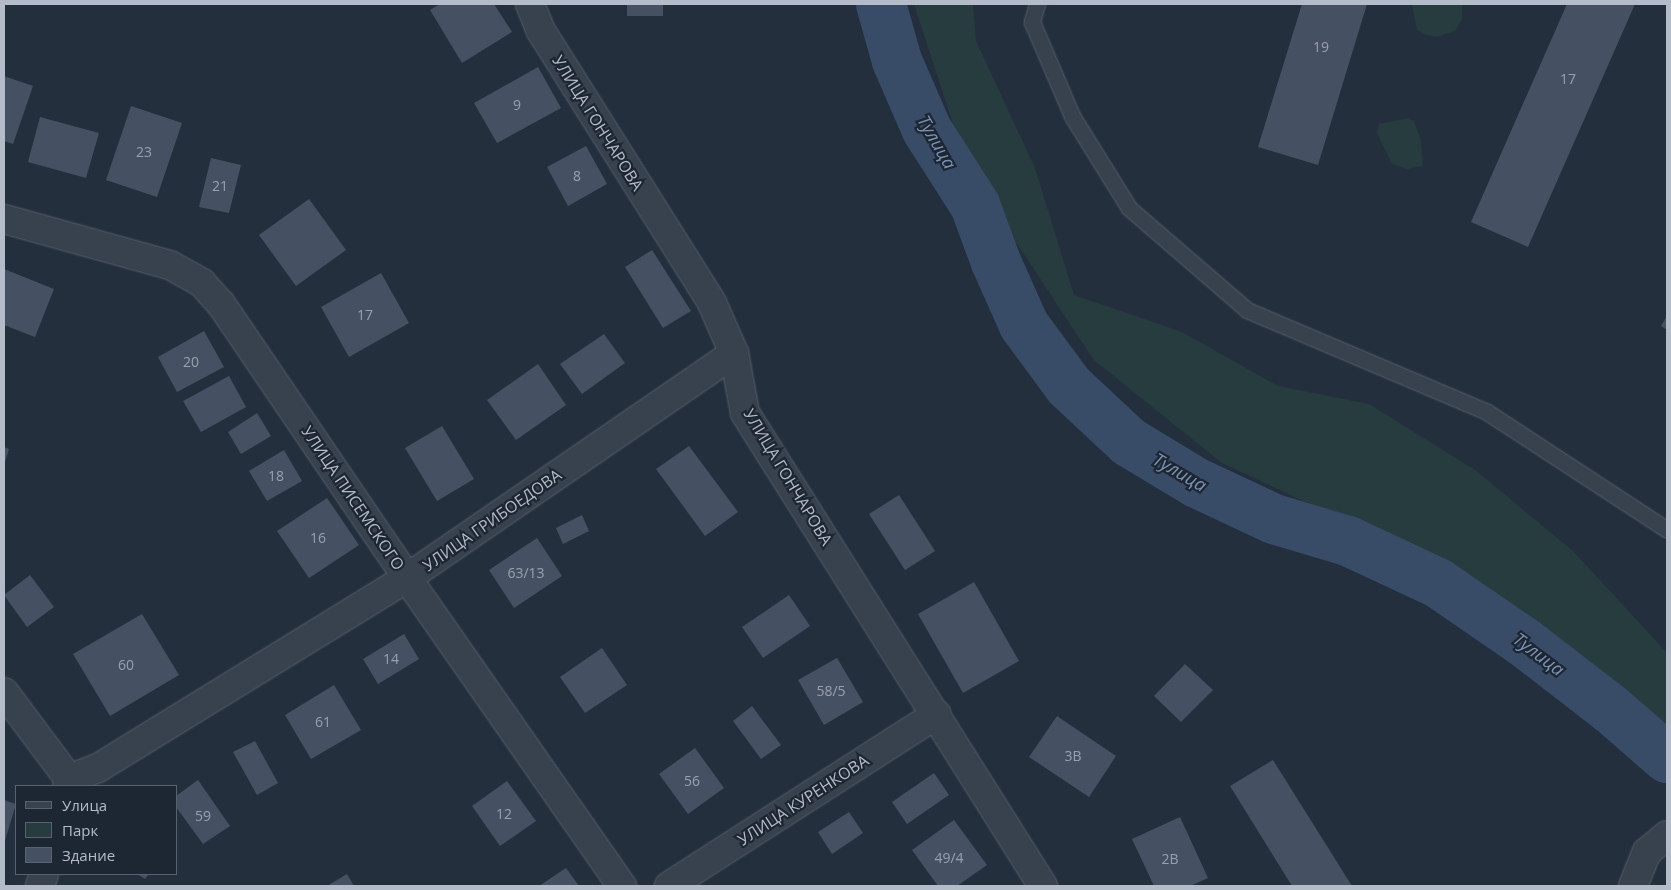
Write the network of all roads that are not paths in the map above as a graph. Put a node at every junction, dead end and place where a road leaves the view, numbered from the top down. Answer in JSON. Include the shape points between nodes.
{"nodes":[{"id":1,"x":530,"y":4,"type":"edge"},
{"id":2,"x":1038,"y":4,"type":"edge"},
{"id":3,"x":4,"y":219,"type":"edge"},
{"id":4,"x":734,"y":353,"type":"junction"},
{"id":5,"x":1667,"y":530,"type":"edge"},
{"id":6,"x":407,"y":578,"type":"junction"},
{"id":7,"x":4,"y":692,"type":"edge"},
{"id":8,"x":937,"y":714,"type":"junction"},
{"id":9,"x":68,"y":783,"type":"edge"},
{"id":10,"x":1667,"y":835,"type":"edge"},
{"id":11,"x":622,"y":886,"type":"edge"},
{"id":12,"x":669,"y":886,"type":"edge"},
{"id":13,"x":1043,"y":886,"type":"edge"},
{"id":14,"x":1633,"y":886,"type":"edge"}],
"edges":[{"from":1,"to":4,"type":"street","name":"УЛИЦА ГОНЧАРОВА","via":[[541,31],[712,303]]},
{"from":2,"to":5,"type":"lane","via":[[1032,22],[1072,116],[1129,208],[1247,310],[1487,412]]},
{"from":3,"to":6,"type":"street","name":"УЛИЦА ПИСЕМСКОГО","via":[[170,265],[202,282],[221,304]]},
{"from":4,"to":6,"type":"street","name":"УЛИЦА ГРИБОЕДОВА"},
{"from":4,"to":8,"type":"street","name":"УЛИЦА ГОНЧАРОВА","via":[[745,413]]},
{"from":6,"to":9,"type":"street","name":"УЛИЦА ГРИБОЕДОВА","via":[[98,768]]},
{"from":6,"to":11,"type":"street","name":"УЛИЦА ПИСЕМСКОГО"},
{"from":7,"to":9,"type":"street"},
{"from":8,"to":12,"type":"street","name":"УЛИЦА КУРЕНКОВА"},
{"from":8,"to":13,"type":"street","name":"УЛИЦА ГОНЧАРОВА"},
{"from":10,"to":14,"type":"street","via":[[1647,852]]}]}
